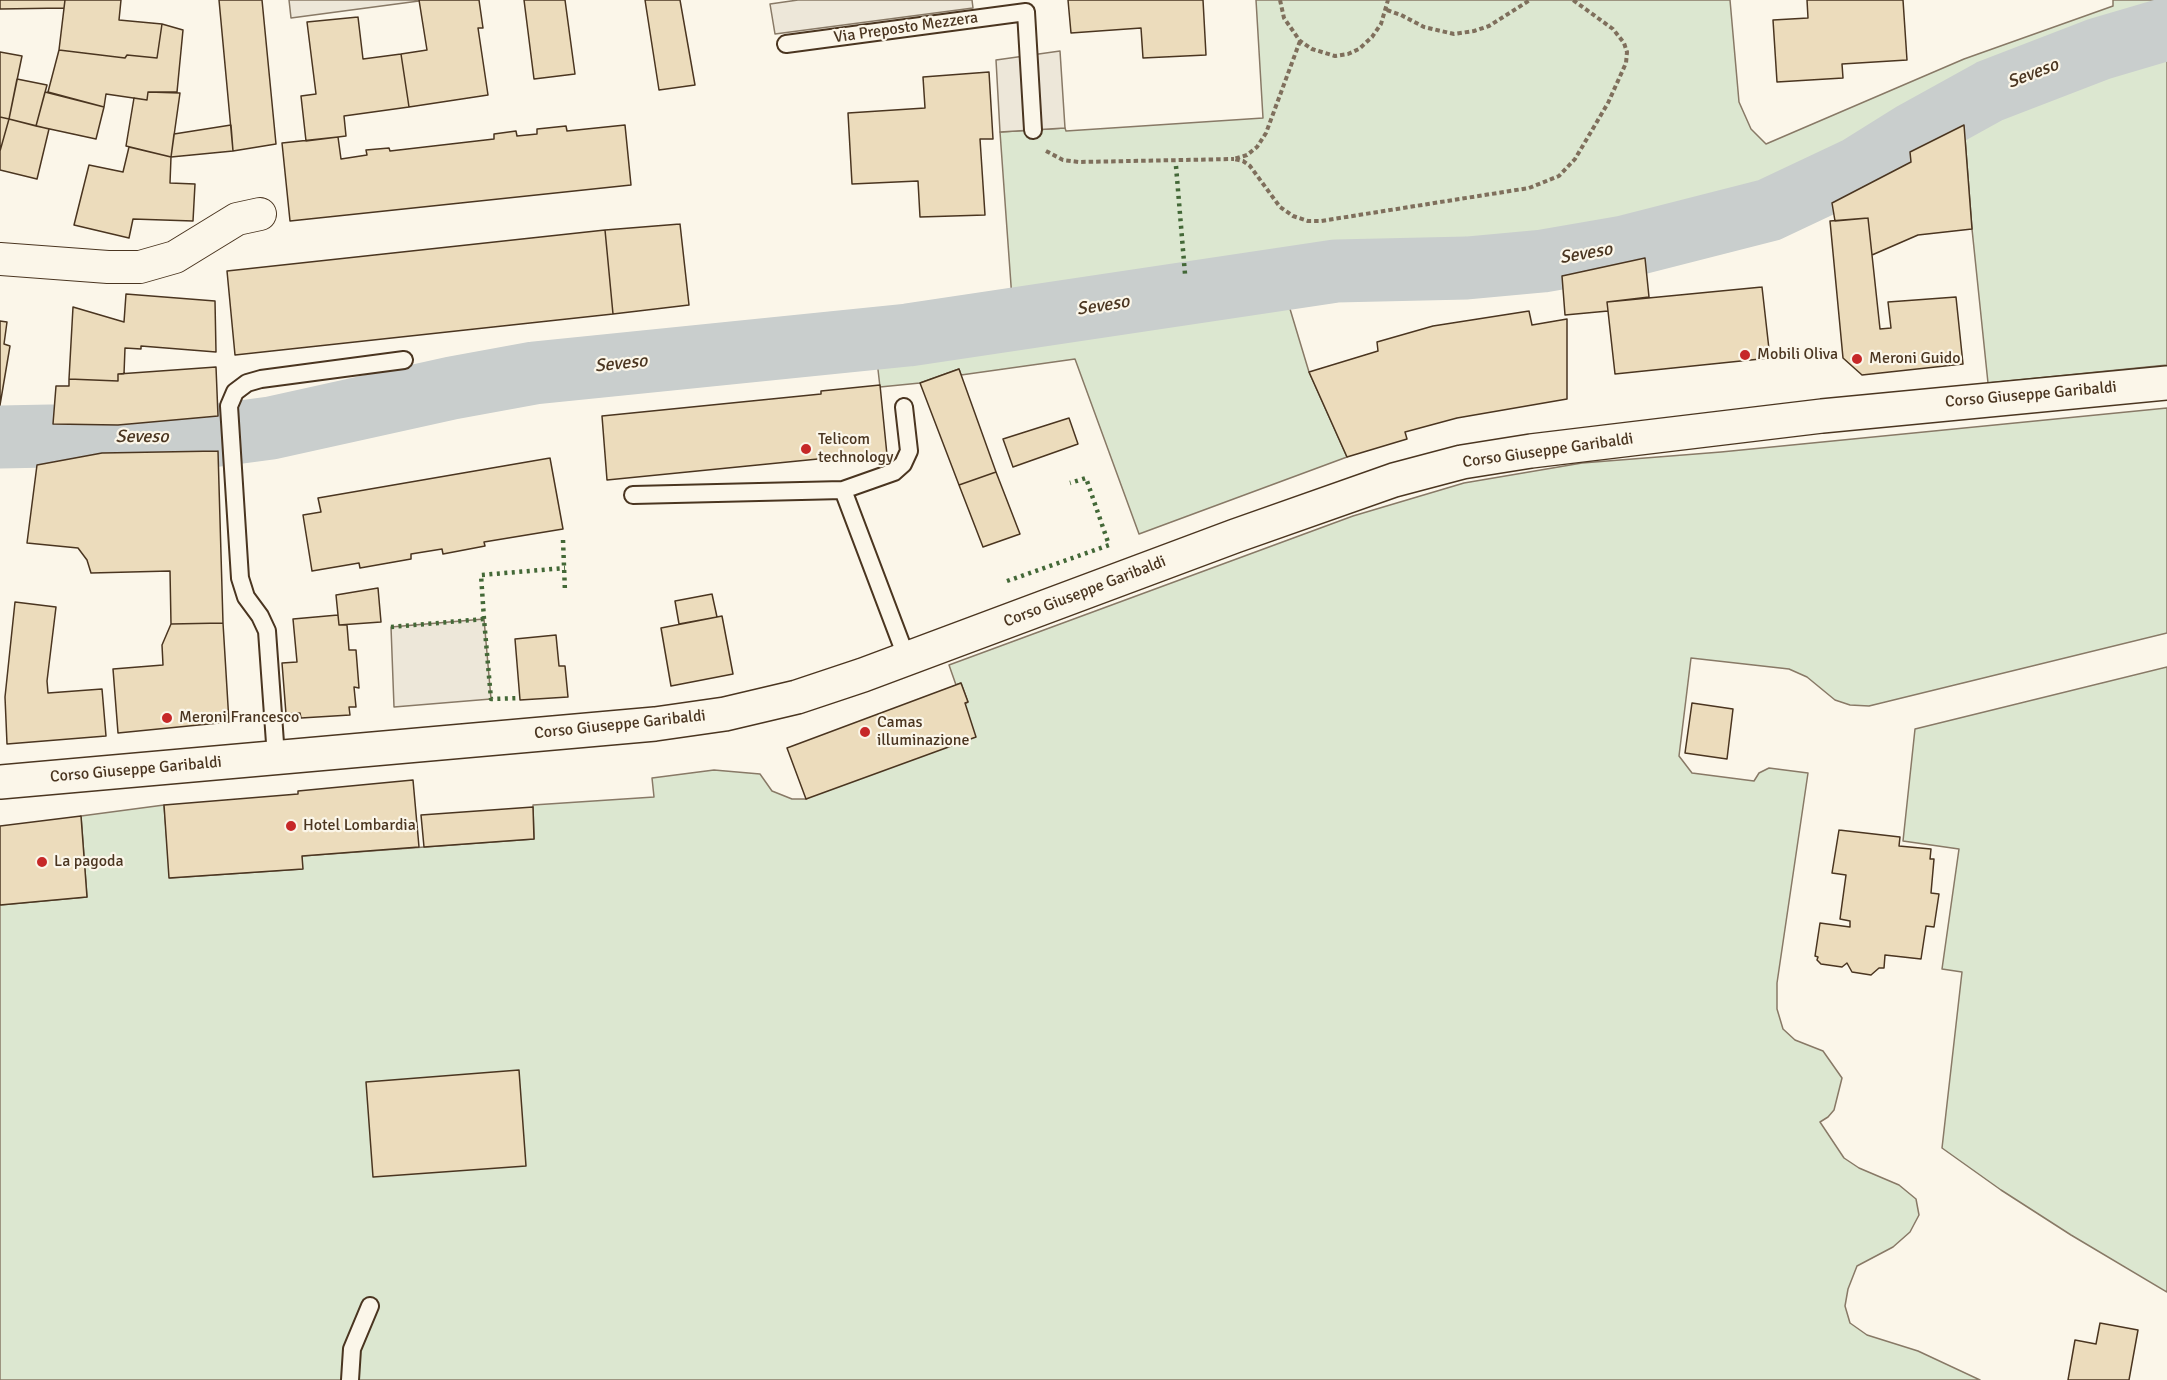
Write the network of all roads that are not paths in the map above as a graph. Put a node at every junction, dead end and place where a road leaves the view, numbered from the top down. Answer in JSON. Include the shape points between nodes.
{"nodes":[{"id":1,"x":1026,"y":6,"type":"edge"},
{"id":2,"x":786,"y":44,"type":"dead end"},
{"id":3,"x":1034,"y":130,"type":"road end"},
{"id":4,"x":260,"y":214,"type":"dead end"},
{"id":5,"x":0,"y":259,"type":"edge"},
{"id":6,"x":404,"y":360,"type":"dead end"},
{"id":7,"x":2167,"y":383,"type":"edge"},
{"id":8,"x":904,"y":407,"type":"dead end"},
{"id":9,"x":843,"y":490,"type":"junction"},
{"id":10,"x":633,"y":495,"type":"dead end"},
{"id":11,"x":907,"y":659,"type":"junction"},
{"id":12,"x":276,"y":757,"type":"junction"},
{"id":13,"x":0,"y":782,"type":"edge"},
{"id":14,"x":370,"y":1306,"type":"dead end"},
{"id":15,"x":350,"y":1380,"type":"edge"}],
"edges":[{"from":1,"to":2,"type":"lane","name":"Via Preposto Mezzera"},
{"from":1,"to":3,"type":"lane","name":"Via Preposto Mezzera"},
{"from":4,"to":5,"type":"street","via":[[237,219],[175,257],[140,267]]},
{"from":6,"to":12,"type":"lane","via":[[261,379],[235,392],[230,406],[240,578],[246,597],[267,631]]},
{"from":7,"to":11,"type":"main road","name":"Corso Giuseppe Garibaldi","via":[[1822,416],[1462,462],[1394,480],[1235,536]]},
{"from":8,"to":9,"type":"lane","via":[[909,450],[903,464],[894,472]]},
{"from":9,"to":10,"type":"lane"},
{"from":9,"to":11,"type":"lane"},
{"from":11,"to":12,"type":"main road","name":"Corso Giuseppe Garibaldi","via":[[796,696],[725,714],[655,724]]},
{"from":12,"to":13,"type":"main road","name":"Corso Giuseppe Garibaldi"},
{"from":14,"to":15,"type":"lane","via":[[352,1349]]}]}
